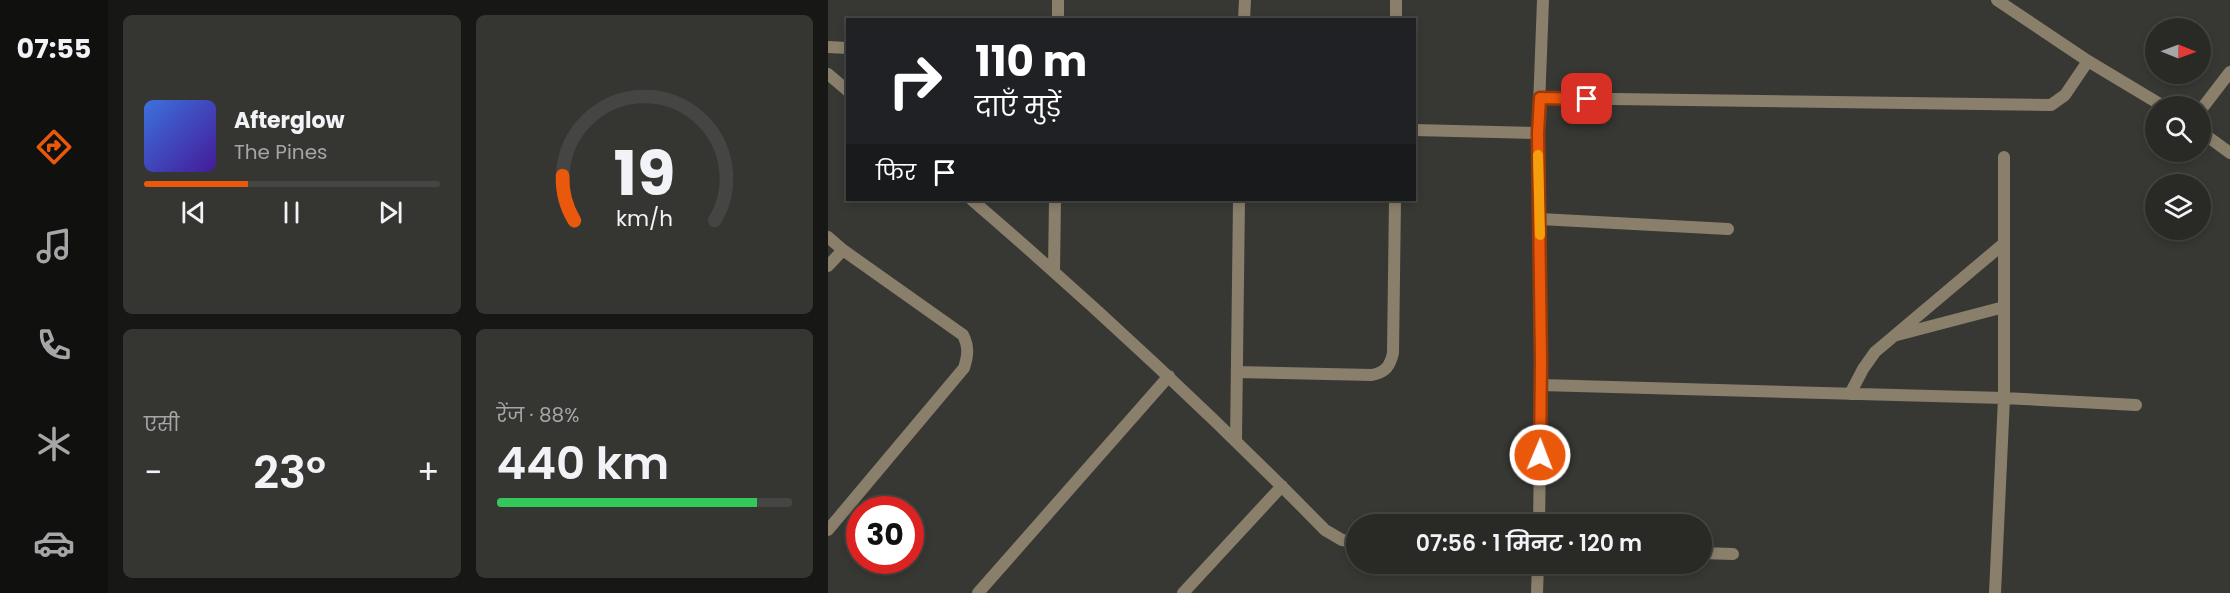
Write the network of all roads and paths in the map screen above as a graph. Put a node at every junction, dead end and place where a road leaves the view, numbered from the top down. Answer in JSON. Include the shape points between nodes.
{"nodes":[{"id":1,"x":1058,"y":0,"type":"edge"},
{"id":2,"x":1245,"y":0,"type":"edge"},
{"id":3,"x":1396,"y":0,"type":"edge"},
{"id":4,"x":1543,"y":0,"type":"edge"},
{"id":5,"x":1999,"y":1,"type":"edge"},
{"id":6,"x":1058,"y":18,"type":"edge"},
{"id":7,"x":1245,"y":18,"type":"edge"},
{"id":8,"x":1396,"y":18,"type":"edge"},
{"id":9,"x":828,"y":47,"type":"edge"},
{"id":10,"x":846,"y":48,"type":"edge"},
{"id":11,"x":2088,"y":61,"type":"junction"},
{"id":12,"x":2230,"y":72,"type":"edge"},
{"id":13,"x":828,"y":74,"type":"edge"},
{"id":14,"x":846,"y":89,"type":"edge"},
{"id":15,"x":2146,"y":96,"type":"edge"},
{"id":16,"x":2211,"y":97,"type":"edge"},
{"id":17,"x":1540,"y":98,"type":"junction"},
{"id":18,"x":1416,"y":130,"type":"edge"},
{"id":19,"x":1538,"y":133,"type":"junction"},
{"id":20,"x":2211,"y":139,"type":"edge"},
{"id":21,"x":2230,"y":153,"type":"edge"},
{"id":22,"x":2004,"y":158,"type":"dead end"},
{"id":23,"x":973,"y":201,"type":"edge"},
{"id":24,"x":1055,"y":201,"type":"edge"},
{"id":25,"x":1239,"y":201,"type":"edge"},
{"id":26,"x":1395,"y":201,"type":"edge"},
{"id":27,"x":1540,"y":219,"type":"junction"},
{"id":28,"x":1728,"y":230,"type":"dead end"},
{"id":29,"x":828,"y":237,"type":"edge"},
{"id":30,"x":2002,"y":245,"type":"junction"},
{"id":31,"x":843,"y":250,"type":"junction"},
{"id":32,"x":828,"y":267,"type":"edge"},
{"id":33,"x":1053,"y":270,"type":"junction"},
{"id":34,"x":2004,"y":307,"type":"junction"},
{"id":35,"x":1893,"y":336,"type":"junction"},
{"id":36,"x":1237,"y":372,"type":"junction"},
{"id":37,"x":1169,"y":376,"type":"junction"},
{"id":38,"x":1541,"y":385,"type":"junction"},
{"id":39,"x":1850,"y":394,"type":"junction"},
{"id":40,"x":2004,"y":398,"type":"junction"},
{"id":41,"x":2136,"y":405,"type":"dead end"},
{"id":42,"x":1236,"y":441,"type":"junction"},
{"id":43,"x":1282,"y":486,"type":"junction"},
{"id":44,"x":1539,"y":514,"type":"edge"},
{"id":45,"x":828,"y":530,"type":"edge"},
{"id":46,"x":1346,"y":541,"type":"edge"},
{"id":47,"x":1712,"y":553,"type":"edge"},
{"id":48,"x":1733,"y":554,"type":"dead end"},
{"id":49,"x":1538,"y":574,"type":"edge"},
{"id":50,"x":978,"y":593,"type":"edge"},
{"id":51,"x":1182,"y":593,"type":"edge"},
{"id":52,"x":1537,"y":593,"type":"edge"},
{"id":53,"x":1995,"y":593,"type":"edge"}],
"edges":[{"from":1,"to":6,"type":"street"},
{"from":2,"to":7,"type":"street"},
{"from":3,"to":8,"type":"street"},
{"from":4,"to":17,"type":"street"},
{"from":5,"to":11,"type":"street"},
{"from":9,"to":10,"type":"street"},
{"from":11,"to":15,"type":"street"},
{"from":11,"to":17,"type":"street","via":[[2065,94],[2044,106]]},
{"from":12,"to":16,"type":"street"},
{"from":13,"to":14,"type":"street"},
{"from":17,"to":19,"type":"street"},
{"from":18,"to":19,"type":"street"},
{"from":19,"to":27,"type":"street"},
{"from":20,"to":21,"type":"street"},
{"from":22,"to":30,"type":"street"},
{"from":23,"to":33,"type":"street"},
{"from":24,"to":33,"type":"street"},
{"from":25,"to":36,"type":"street"},
{"from":26,"to":36,"type":"street","via":[[1390,365],[1372,375]]},
{"from":27,"to":28,"type":"street"},
{"from":27,"to":38,"type":"street"},
{"from":29,"to":31,"type":"street"},
{"from":30,"to":34,"type":"street"},
{"from":30,"to":35,"type":"street"},
{"from":31,"to":32,"type":"street"},
{"from":31,"to":45,"type":"street","via":[[963,335],[968,356],[964,368]]},
{"from":33,"to":37,"type":"street"},
{"from":34,"to":35,"type":"street"},
{"from":34,"to":40,"type":"street"},
{"from":35,"to":39,"type":"street","via":[[1875,352]]},
{"from":36,"to":42,"type":"street"},
{"from":37,"to":42,"type":"street"},
{"from":37,"to":50,"type":"street"},
{"from":38,"to":39,"type":"street"},
{"from":38,"to":44,"type":"street"},
{"from":39,"to":40,"type":"street"},
{"from":40,"to":41,"type":"street"},
{"from":40,"to":53,"type":"street"},
{"from":42,"to":43,"type":"street"},
{"from":43,"to":46,"type":"street","via":[[1325,530]]},
{"from":43,"to":51,"type":"street"},
{"from":47,"to":48,"type":"street"},
{"from":49,"to":52,"type":"street"}]}
